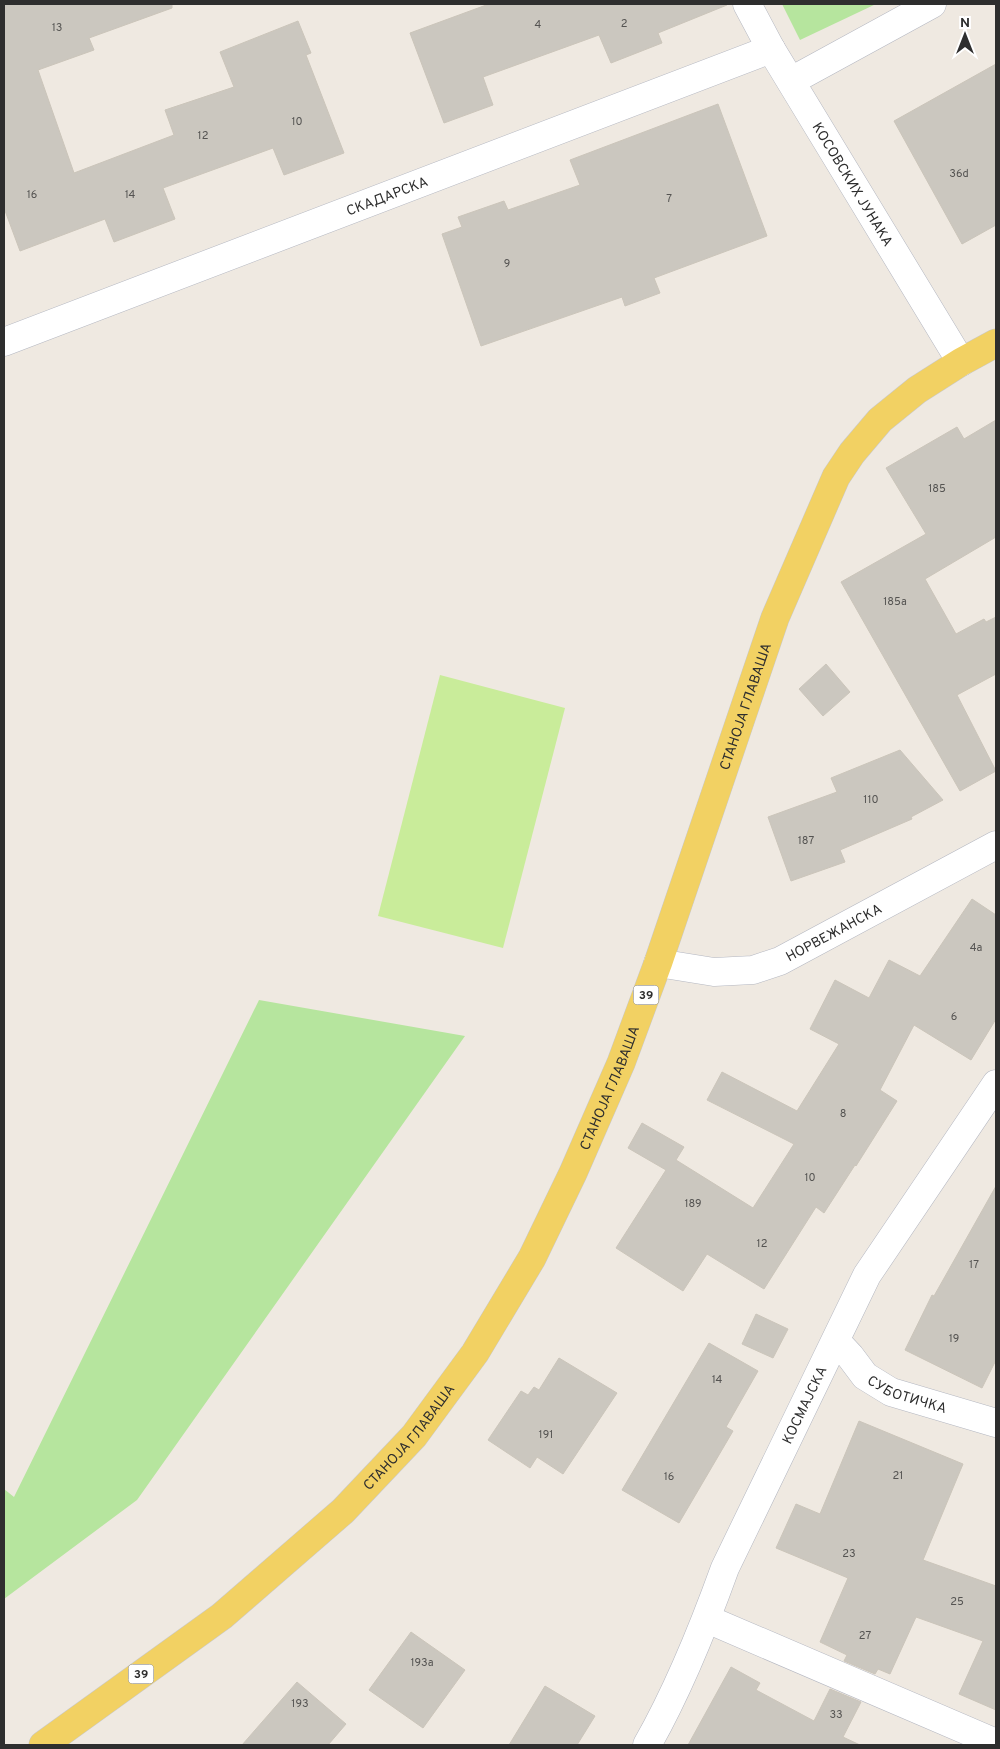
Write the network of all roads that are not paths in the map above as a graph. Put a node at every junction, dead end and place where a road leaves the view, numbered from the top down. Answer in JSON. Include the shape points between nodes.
{"nodes":[{"id":1,"x":747,"y":4,"type":"edge"},
{"id":2,"x":932,"y":4,"type":"edge"},
{"id":3,"x":771,"y":49,"type":"junction"},
{"id":4,"x":791,"y":82,"type":"junction"},
{"id":5,"x":4,"y":342,"type":"edge"},
{"id":6,"x":996,"y":343,"type":"edge"},
{"id":7,"x":961,"y":362,"type":"junction"},
{"id":8,"x":996,"y":844,"type":"edge"},
{"id":9,"x":658,"y":963,"type":"junction"},
{"id":10,"x":996,"y":1084,"type":"edge"},
{"id":11,"x":836,"y":1341,"type":"junction"},
{"id":12,"x":996,"y":1423,"type":"edge"},
{"id":13,"x":707,"y":1618,"type":"junction"},
{"id":14,"x":52,"y":1739,"type":"edge"},
{"id":15,"x":996,"y":1743,"type":"edge"},
{"id":16,"x":647,"y":1745,"type":"edge"}],
"edges":[{"from":1,"to":3,"type":"street","name":"КОСОВСКИХ ЈУНАКА"},
{"from":2,"to":4,"type":"street"},
{"from":3,"to":4,"type":"street","name":"КОСОВСКИХ ЈУНАКА"},
{"from":3,"to":5,"type":"street","name":"СКАДАРСКА"},
{"from":4,"to":7,"type":"street","name":"КОСОВСКИХ ЈУНАКА"},
{"from":6,"to":7,"type":"main road","name":"СТАНОЈА ГЛАВАША","number":"39"},
{"from":7,"to":9,"type":"main road","name":"СТАНОЈА ГЛАВАША","number":"39","via":[[880,420],[836,477],[775,618]]},
{"from":8,"to":9,"type":"street","name":"НОРВЕЖАНСКА","via":[[780,961],[753,970],[714,972]]},
{"from":9,"to":14,"type":"main road","name":"СТАНОЈА ГЛАВАША","number":"39","via":[[617,1073],[532,1258],[475,1353],[414,1436],[343,1511],[222,1616]]},
{"from":10,"to":11,"type":"street","name":"КОСМАЈСКА","via":[[867,1275]]},
{"from":11,"to":12,"type":"street","name":"СУБОТИЧКА","via":[[865,1376],[891,1392]]},
{"from":11,"to":13,"type":"street","name":"КОСМАЈСКА","via":[[725,1568]]},
{"from":13,"to":15,"type":"street"},
{"from":13,"to":16,"type":"street","name":"КОСМАЈСКА","via":[[664,1716]]}]}
